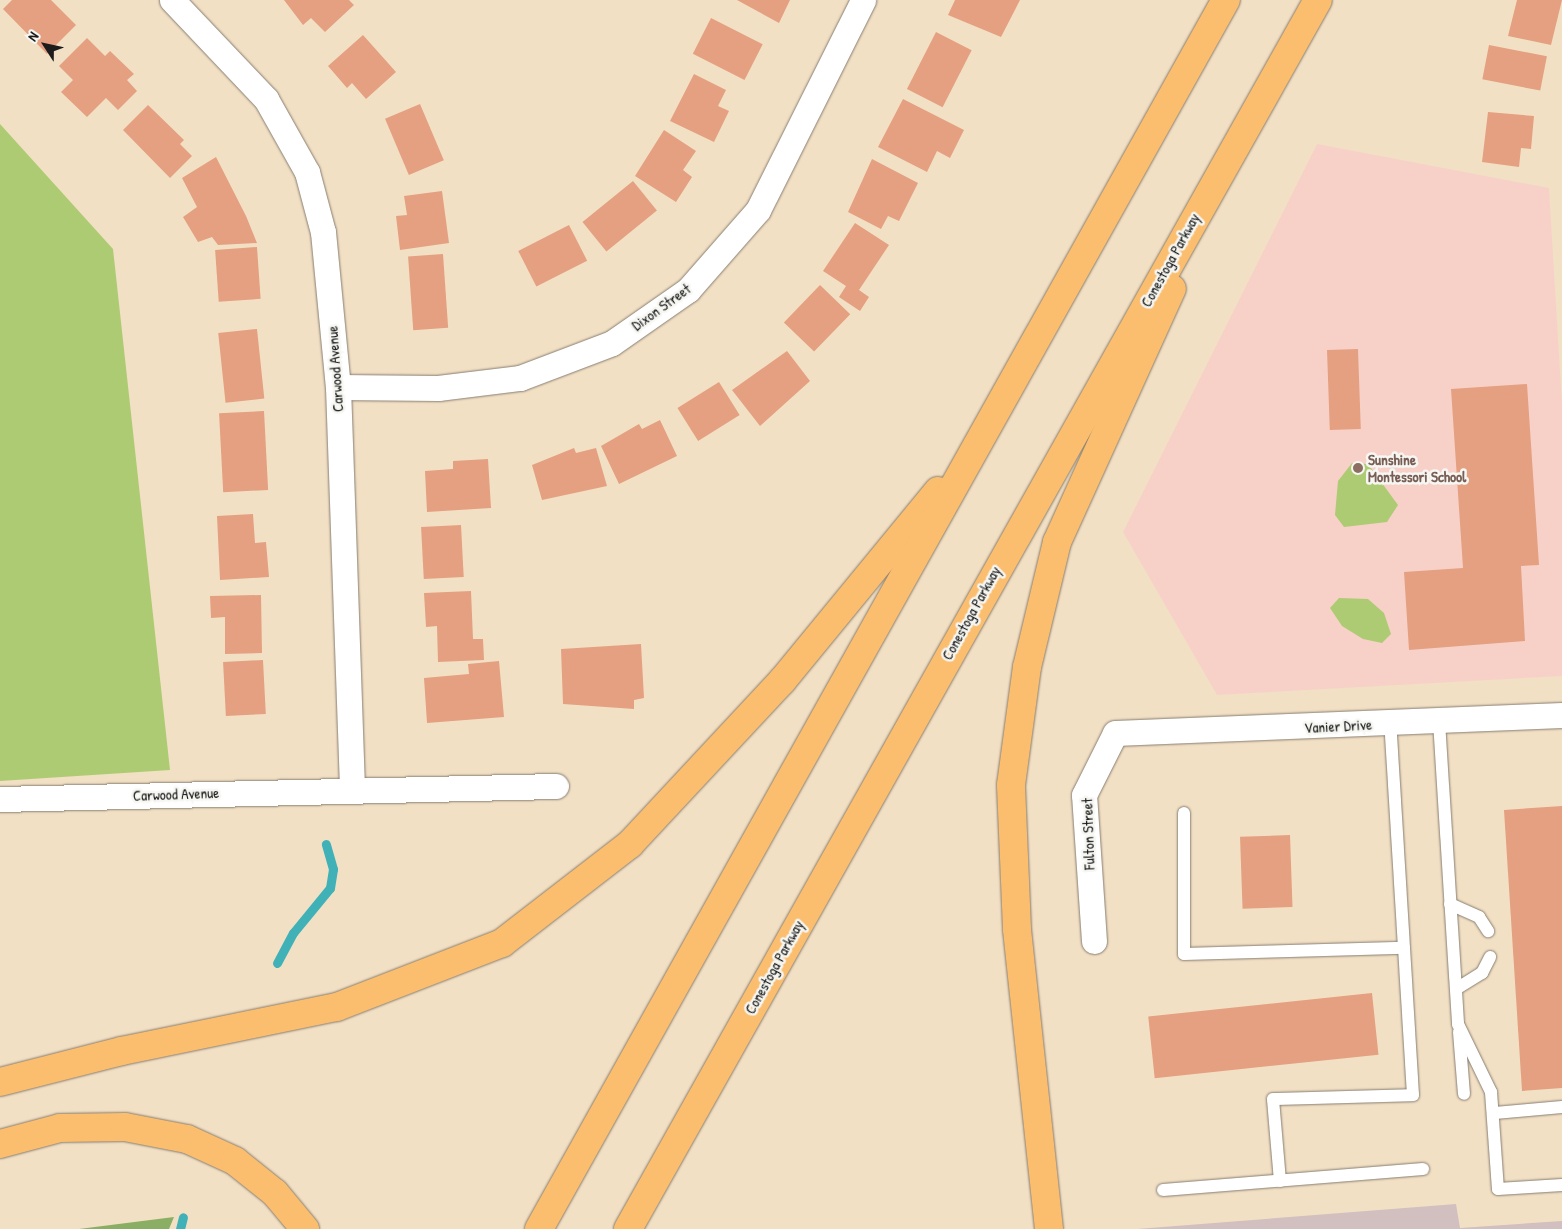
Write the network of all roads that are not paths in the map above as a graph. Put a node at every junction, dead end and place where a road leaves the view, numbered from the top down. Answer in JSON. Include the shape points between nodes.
{"nodes":[{"id":1,"x":172,"y":0,"type":"edge"},
{"id":2,"x":863,"y":0,"type":"edge"},
{"id":3,"x":1226,"y":0,"type":"edge"},
{"id":4,"x":1318,"y":0,"type":"edge"},
{"id":5,"x":1245,"y":126,"type":"junction"},
{"id":6,"x":338,"y":387,"type":"junction"},
{"id":7,"x":985,"y":434,"type":"junction"},
{"id":8,"x":1562,"y":714,"type":"edge"},
{"id":9,"x":1440,"y":721,"type":"junction"},
{"id":10,"x":1390,"y":723,"type":"junction"},
{"id":11,"x":1114,"y":732,"type":"joint"},
{"id":12,"x":556,"y":786,"type":"dead end"},
{"id":13,"x":352,"y":788,"type":"junction"},
{"id":14,"x":0,"y":799,"type":"edge"},
{"id":15,"x":1184,"y":813,"type":"dead end"},
{"id":16,"x":1450,"y":904,"type":"junction"},
{"id":17,"x":1488,"y":931,"type":"dead end"},
{"id":18,"x":1094,"y":941,"type":"dead end"},
{"id":19,"x":1404,"y":948,"type":"junction"},
{"id":20,"x":1490,"y":957,"type":"dead end"},
{"id":21,"x":1456,"y":989,"type":"junction"},
{"id":22,"x":1458,"y":1024,"type":"junction"},
{"id":23,"x":0,"y":1082,"type":"edge"},
{"id":24,"x":1464,"y":1094,"type":"dead end"},
{"id":25,"x":1562,"y":1107,"type":"edge"},
{"id":26,"x":1495,"y":1113,"type":"junction"},
{"id":27,"x":0,"y":1144,"type":"edge"},
{"id":28,"x":1423,"y":1169,"type":"dead end"},
{"id":29,"x":1280,"y":1181,"type":"junction"},
{"id":30,"x":1562,"y":1185,"type":"edge"},
{"id":31,"x":1163,"y":1190,"type":"dead end"},
{"id":32,"x":306,"y":1229,"type":"edge"},
{"id":33,"x":539,"y":1229,"type":"edge"},
{"id":34,"x":628,"y":1229,"type":"edge"},
{"id":35,"x":1049,"y":1229,"type":"edge"}],
"edges":[{"from":1,"to":6,"type":"street","name":"Carwood Avenue","via":[[266,99],[308,172],[323,232]]},
{"from":2,"to":6,"type":"street","name":"Dixon Street","via":[[758,210],[688,290],[612,342],[520,378],[438,388]]},
{"from":3,"to":7,"type":"highway"},
{"from":4,"to":5,"type":"highway","name":"Conestoga Parkway"},
{"from":5,"to":34,"type":"highway","name":"Conestoga Parkway"},
{"from":5,"to":35,"type":"highway","via":[[1058,542],[1026,667],[1012,785],[1017,929]]},
{"from":6,"to":13,"type":"street","name":"Carwood Avenue"},
{"from":7,"to":23,"type":"highway","via":[[782,680],[630,844],[502,943],[337,1007],[122,1051]]},
{"from":7,"to":33,"type":"highway"},
{"from":8,"to":9,"type":"street","name":"Vanier Drive"},
{"from":9,"to":10,"type":"street","name":"Vanier Drive"},
{"from":9,"to":16,"type":"lane"},
{"from":10,"to":11,"type":"street","name":"Vanier Drive"},
{"from":10,"to":19,"type":"lane"},
{"from":11,"to":18,"type":"street","name":"Fulton Street","via":[[1084,795]]},
{"from":12,"to":13,"type":"street","name":"Carwood Avenue"},
{"from":13,"to":14,"type":"street","name":"Carwood Avenue"},
{"from":15,"to":19,"type":"lane","via":[[1184,954]]},
{"from":16,"to":17,"type":"lane","via":[[1479,917]]},
{"from":16,"to":21,"type":"lane"},
{"from":19,"to":29,"type":"lane","via":[[1413,1095],[1273,1099]]},
{"from":20,"to":21,"type":"lane","via":[[1482,973]]},
{"from":21,"to":22,"type":"lane"},
{"from":22,"to":24,"type":"lane"},
{"from":22,"to":26,"type":"lane","via":[[1491,1092]]},
{"from":25,"to":26,"type":"lane"},
{"from":26,"to":30,"type":"lane","via":[[1498,1189]]},
{"from":27,"to":32,"type":"highway","via":[[60,1128],[125,1127],[187,1140],[235,1161],[276,1192]]},
{"from":28,"to":29,"type":"lane"},
{"from":29,"to":31,"type":"lane"}]}
